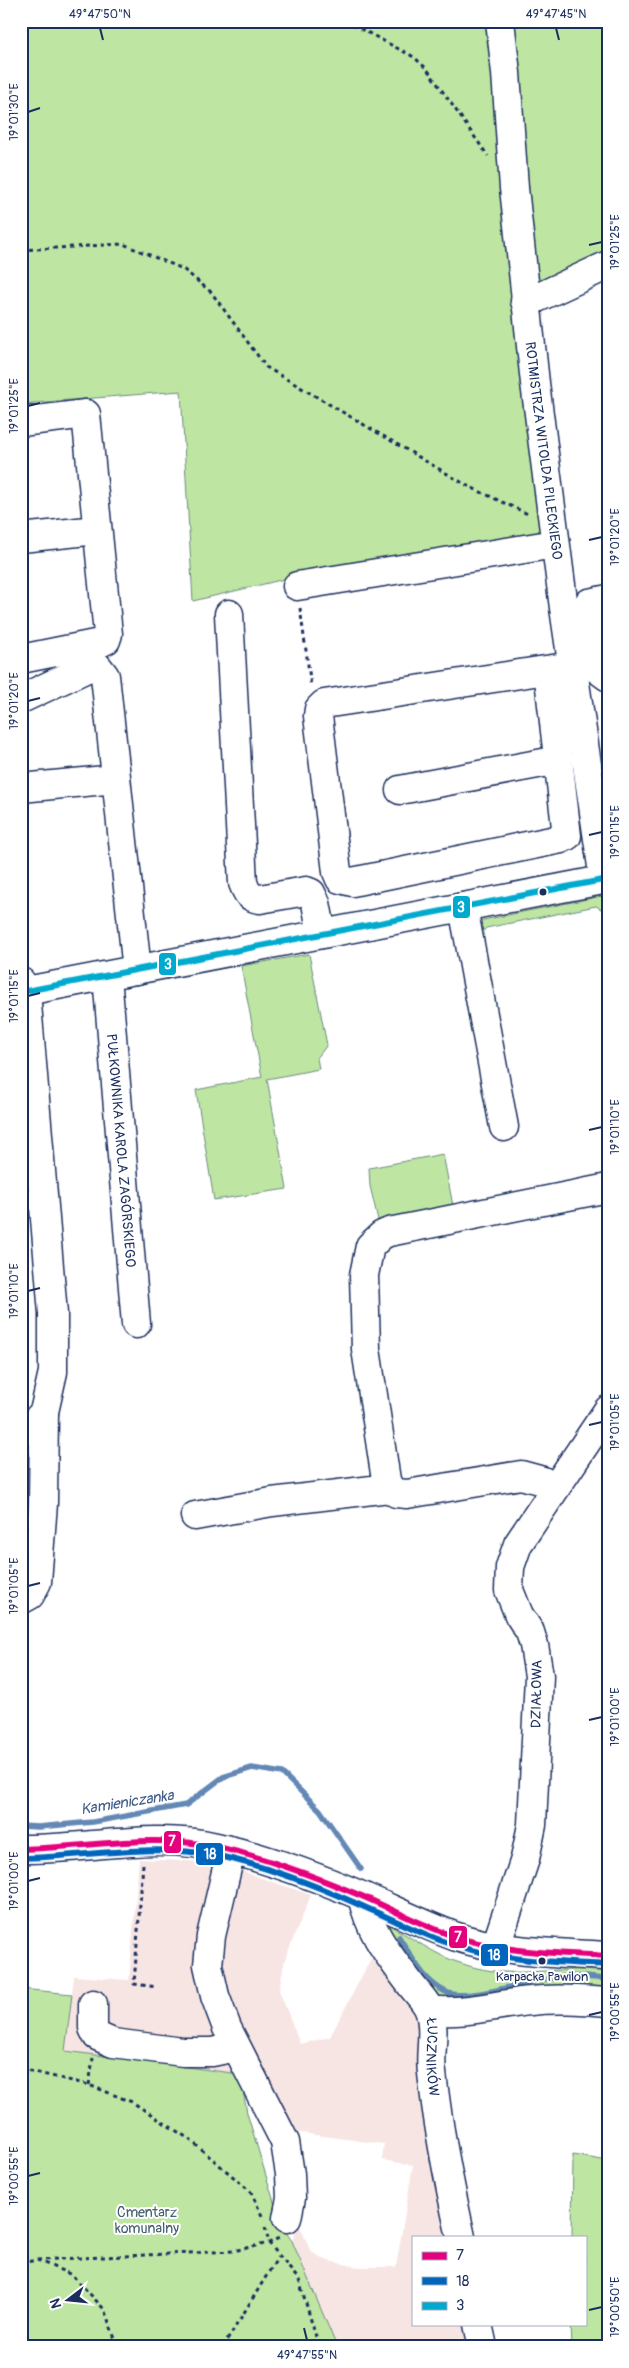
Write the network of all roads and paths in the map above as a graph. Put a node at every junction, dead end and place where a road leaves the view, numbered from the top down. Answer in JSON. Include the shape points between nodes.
{"nodes":[{"id":1,"x":346,"y":21,"type":"edge"},
{"id":2,"x":500,"y":21,"type":"edge"},
{"id":3,"x":514,"y":188,"type":"junction"},
{"id":4,"x":21,"y":250,"type":"edge"},
{"id":5,"x":608,"y":265,"type":"edge"},
{"id":6,"x":525,"y":301,"type":"junction"},
{"id":7,"x":21,"y":422,"type":"edge"},
{"id":8,"x":97,"y":530,"type":"junction"},
{"id":9,"x":554,"y":535,"type":"junction"},
{"id":10,"x":21,"y":538,"type":"edge"},
{"id":11,"x":297,"y":586,"type":"joint"},
{"id":12,"x":608,"y":599,"type":"edge"},
{"id":13,"x":229,"y":614,"type":"dead end"},
{"id":14,"x":21,"y":658,"type":"edge"},
{"id":15,"x":560,"y":668,"type":"junction"},
{"id":16,"x":608,"y":677,"type":"edge"},
{"id":17,"x":21,"y":699,"type":"edge"},
{"id":18,"x":319,"y":709,"type":"junction"},
{"id":19,"x":559,"y":760,"type":"junction"},
{"id":20,"x":116,"y":779,"type":"junction"},
{"id":21,"x":21,"y":788,"type":"edge"},
{"id":22,"x":400,"y":790,"type":"dead end"},
{"id":23,"x":600,"y":808,"type":"edge"},
{"id":24,"x":606,"y":880,"type":"edge"},
{"id":25,"x":463,"y":907,"type":"junction"},
{"id":26,"x":322,"y":934,"type":"junction"},
{"id":27,"x":138,"y":970,"type":"junction"},
{"id":28,"x":107,"y":976,"type":"junction"},
{"id":29,"x":22,"y":989,"type":"edge"},
{"id":30,"x":504,"y":1128,"type":"dead end"},
{"id":31,"x":608,"y":1188,"type":"edge"},
{"id":32,"x":136,"y":1324,"type":"dead end"},
{"id":33,"x":608,"y":1410,"type":"edge"},
{"id":34,"x":44,"y":1412,"type":"junction"},
{"id":35,"x":21,"y":1432,"type":"edge"},
{"id":36,"x":390,"y":1488,"type":"junction"},
{"id":37,"x":554,"y":1488,"type":"junction"},
{"id":38,"x":195,"y":1516,"type":"dead end"},
{"id":39,"x":21,"y":1600,"type":"edge"},
{"id":40,"x":21,"y":1849,"type":"edge"},
{"id":41,"x":231,"y":1851,"type":"junction"},
{"id":42,"x":143,"y":1856,"type":"dead end"},
{"id":43,"x":362,"y":1896,"type":"junction"},
{"id":44,"x":496,"y":1946,"type":"junction"},
{"id":45,"x":608,"y":1956,"type":"edge"},
{"id":46,"x":157,"y":1987,"type":"dead end"},
{"id":47,"x":608,"y":2002,"type":"edge"},
{"id":48,"x":93,"y":2004,"type":"dead end"},
{"id":49,"x":430,"y":2010,"type":"junction"},
{"id":50,"x":236,"y":2047,"type":"junction"},
{"id":51,"x":21,"y":2069,"type":"edge"},
{"id":52,"x":288,"y":2218,"type":"joint"},
{"id":53,"x":461,"y":2236,"type":"edge"},
{"id":54,"x":269,"y":2244,"type":"junction"},
{"id":55,"x":278,"y":2257,"type":"junction"},
{"id":56,"x":37,"y":2260,"type":"junction"},
{"id":57,"x":21,"y":2263,"type":"edge"},
{"id":58,"x":478,"y":2326,"type":"edge"},
{"id":59,"x":118,"y":2347,"type":"edge"},
{"id":60,"x":223,"y":2347,"type":"edge"},
{"id":61,"x":319,"y":2347,"type":"edge"},
{"id":62,"x":483,"y":2347,"type":"edge"}],
"edges":[{"from":1,"to":3,"type":"path","via":[[414,57],[427,69],[503,178]]},
{"from":2,"to":3,"type":"street","name":"ROTMISTRZA WITOLDA PILECKIEGO"},
{"from":3,"to":6,"type":"street","name":"ROTMISTRZA WITOLDA PILECKIEGO"},
{"from":4,"to":9,"type":"path","via":[[122,244],[183,269],[211,292],[266,367]]},
{"from":5,"to":6,"type":"street"},
{"from":6,"to":9,"type":"street","name":"ROTMISTRZA WITOLDA PILECKIEGO"},
{"from":7,"to":8,"type":"street","via":[[86,414]]},
{"from":8,"to":10,"type":"street"},
{"from":8,"to":14,"type":"street","via":[[106,640]]},
{"from":9,"to":11,"type":"street"},
{"from":9,"to":15,"type":"street","name":"ROTMISTRZA WITOLDA PILECKIEGO"},
{"from":11,"to":18,"type":"path","via":[[314,703]]},
{"from":12,"to":16,"type":"street","via":[[589,603],[597,670]]},
{"from":13,"to":26,"type":"street","via":[[243,883],[253,898],[311,893]]},
{"from":15,"to":18,"type":"street","via":[[330,702]]},
{"from":15,"to":19,"type":"street"},
{"from":15,"to":23,"type":"street","name":"ROTMISTRZA WITOLDA PILECKIEGO"},
{"from":17,"to":20,"type":"street","via":[[91,666],[102,671]]},
{"from":18,"to":19,"type":"street","via":[[338,872],[344,882],[567,836]]},
{"from":19,"to":22,"type":"street"},
{"from":20,"to":21,"type":"street"},
{"from":20,"to":27,"type":"street"},
{"from":23,"to":24,"type":"street","name":"ROTMISTRZA WITOLDA PILECKIEGO"},
{"from":24,"to":25,"type":"street"},
{"from":25,"to":26,"type":"street"},
{"from":25,"to":30,"type":"street"},
{"from":26,"to":27,"type":"street"},
{"from":27,"to":28,"type":"street"},
{"from":28,"to":29,"type":"street"},
{"from":28,"to":32,"type":"street","name":"PUŁKOWNIKA KAROLA ZAGÓRSKIEGO"},
{"from":29,"to":34,"type":"street","via":[[27,1004],[53,1314],[53,1372]]},
{"from":31,"to":36,"type":"street","via":[[389,1232],[370,1246],[364,1276],[366,1349],[386,1480]]},
{"from":33,"to":37,"type":"street","name":"DZIAŁOWA"},
{"from":34,"to":35,"type":"street"},
{"from":34,"to":39,"type":"street","via":[[43,1503],[37,1582],[30,1595]]},
{"from":36,"to":37,"type":"street","via":[[406,1494],[522,1475]]},
{"from":36,"to":38,"type":"street","via":[[272,1502]]},
{"from":37,"to":44,"type":"street","name":"DZIAŁOWA","via":[[518,1544],[509,1578],[513,1601],[530,1632],[538,1660],[530,1869]]},
{"from":40,"to":41,"type":"street","via":[[146,1842],[199,1844]]},
{"from":41,"to":43,"type":"street"},
{"from":41,"to":50,"type":"street","via":[[211,1936],[208,1964],[218,2005]]},
{"from":42,"to":46,"type":"path","via":[[134,1984]]},
{"from":43,"to":44,"type":"street","via":[[455,1936]]},
{"from":43,"to":49,"type":"street","name":"ŁUCZNIKÓW","via":[[367,1918],[378,1941]]},
{"from":44,"to":45,"type":"street"},
{"from":47,"to":49,"type":"street","via":[[541,2000],[457,2011]]},
{"from":48,"to":50,"type":"street","via":[[93,2028],[97,2036],[113,2043],[201,2053]]},
{"from":49,"to":53,"type":"street","name":"ŁUCZNIKÓW","via":[[434,2028],[431,2070],[447,2174]]},
{"from":50,"to":52,"type":"street","via":[[285,2142],[291,2198]]},
{"from":51,"to":54,"type":"path","via":[[89,2085],[132,2102],[189,2139],[251,2192],[262,2212]]},
{"from":52,"to":54,"type":"path","via":[[285,2231]]},
{"from":54,"to":55,"type":"path"},
{"from":54,"to":56,"type":"path","via":[[233,2251]]},
{"from":55,"to":60,"type":"path"},
{"from":55,"to":61,"type":"path","via":[[298,2280]]},
{"from":56,"to":57,"type":"path"},
{"from":56,"to":59,"type":"path","via":[[72,2275],[104,2309]]},
{"from":58,"to":62,"type":"street"}]}
